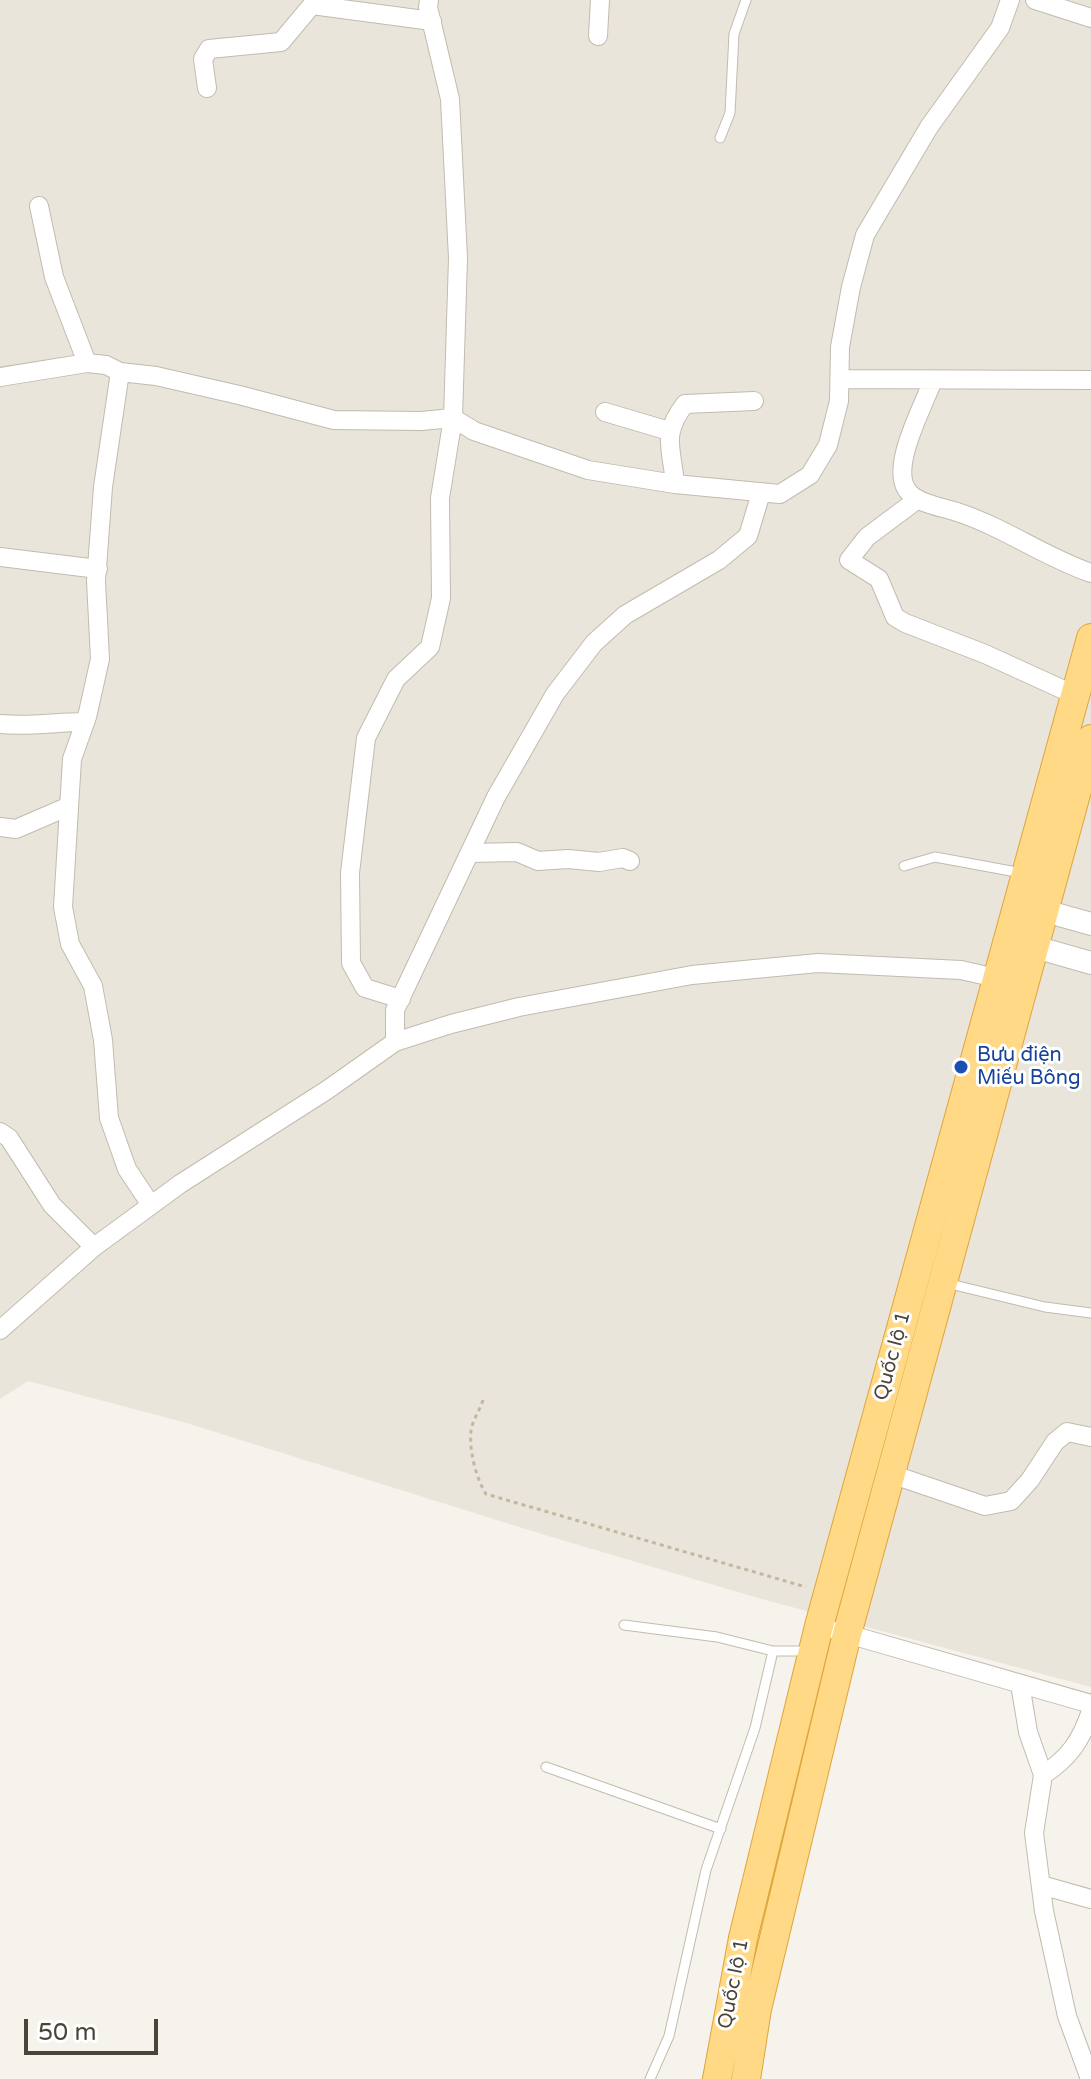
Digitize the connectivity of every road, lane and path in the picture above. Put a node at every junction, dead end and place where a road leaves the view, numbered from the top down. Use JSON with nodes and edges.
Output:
{"nodes":[{"id":1,"x":429,"y":0,"type":"edge"},
{"id":2,"x":600,"y":0,"type":"edge"},
{"id":3,"x":746,"y":0,"type":"edge"},
{"id":4,"x":1010,"y":0,"type":"edge"},
{"id":5,"x":1035,"y":0,"type":"edge"},
{"id":6,"x":1091,"y":18,"type":"edge"},
{"id":7,"x":432,"y":21,"type":"junction"},
{"id":8,"x":598,"y":36,"type":"dead end"},
{"id":9,"x":207,"y":88,"type":"dead end"},
{"id":10,"x":720,"y":138,"type":"dead end"},
{"id":11,"x":39,"y":206,"type":"dead end"},
{"id":12,"x":87,"y":363,"type":"junction"},
{"id":13,"x":120,"y":372,"type":"junction"},
{"id":14,"x":0,"y":377,"type":"edge"},
{"id":15,"x":840,"y":379,"type":"junction"},
{"id":16,"x":933,"y":380,"type":"junction"},
{"id":17,"x":1091,"y":380,"type":"edge"},
{"id":18,"x":754,"y":401,"type":"dead end"},
{"id":19,"x":605,"y":412,"type":"dead end"},
{"id":20,"x":453,"y":418,"type":"junction"},
{"id":21,"x":669,"y":431,"type":"junction"},
{"id":22,"x":675,"y":484,"type":"junction"},
{"id":23,"x":761,"y":493,"type":"junction"},
{"id":24,"x":918,"y":499,"type":"junction"},
{"id":25,"x":0,"y":557,"type":"edge"},
{"id":26,"x":98,"y":569,"type":"junction"},
{"id":27,"x":1091,"y":573,"type":"edge"},
{"id":28,"x":1091,"y":638,"type":"edge"},
{"id":29,"x":1075,"y":695,"type":"junction"},
{"id":30,"x":85,"y":722,"type":"junction"},
{"id":31,"x":0,"y":724,"type":"edge"},
{"id":32,"x":1083,"y":733,"type":"edge"},
{"id":33,"x":67,"y":807,"type":"junction"},
{"id":34,"x":0,"y":827,"type":"edge"},
{"id":35,"x":471,"y":853,"type":"junction"},
{"id":36,"x":630,"y":861,"type":"dead end"},
{"id":37,"x":904,"y":866,"type":"dead end"},
{"id":38,"x":1026,"y":873,"type":"junction"},
{"id":39,"x":1045,"y":911,"type":"junction"},
{"id":40,"x":1091,"y":924,"type":"edge"},
{"id":41,"x":1035,"y":947,"type":"junction"},
{"id":42,"x":1091,"y":963,"type":"edge"},
{"id":43,"x":998,"y":977,"type":"junction"},
{"id":44,"x":1024,"y":988,"type":"junction"},
{"id":45,"x":401,"y":999,"type":"junction"},
{"id":46,"x":395,"y":1042,"type":"junction"},
{"id":47,"x":0,"y":1132,"type":"edge"},
{"id":48,"x":151,"y":1205,"type":"junction"},
{"id":49,"x":94,"y":1247,"type":"junction"},
{"id":50,"x":943,"y":1283,"type":"junction"},
{"id":51,"x":1091,"y":1313,"type":"edge"},
{"id":52,"x":0,"y":1330,"type":"edge"},
{"id":53,"x":483,"y":1400,"type":"dead end"},
{"id":54,"x":1091,"y":1437,"type":"edge"},
{"id":55,"x":891,"y":1474,"type":"junction"},
{"id":56,"x":828,"y":1592,"type":"junction"},
{"id":57,"x":624,"y":1625,"type":"dead end"},
{"id":58,"x":847,"y":1634,"type":"junction"},
{"id":59,"x":816,"y":1638,"type":"junction"},
{"id":60,"x":773,"y":1651,"type":"junction"},
{"id":61,"x":1020,"y":1684,"type":"junction"},
{"id":62,"x":1091,"y":1704,"type":"edge"},
{"id":63,"x":1091,"y":1711,"type":"edge"},
{"id":64,"x":546,"y":1767,"type":"dead end"},
{"id":65,"x":1043,"y":1775,"type":"junction"},
{"id":66,"x":721,"y":1829,"type":"junction"},
{"id":67,"x":1041,"y":1885,"type":"junction"},
{"id":68,"x":1091,"y":1899,"type":"edge"},
{"id":69,"x":650,"y":2079,"type":"edge"},
{"id":70,"x":717,"y":2079,"type":"edge"},
{"id":71,"x":746,"y":2079,"type":"edge"},
{"id":72,"x":1090,"y":2079,"type":"edge"}],
"edges":[{"from":1,"to":7,"type":"street"},
{"from":2,"to":8,"type":"street"},
{"from":3,"to":10,"type":"lane"},
{"from":4,"to":15,"type":"street"},
{"from":5,"to":6,"type":"street"},
{"from":7,"to":9,"type":"street"},
{"from":7,"to":20,"type":"street"},
{"from":11,"to":12,"type":"street"},
{"from":12,"to":13,"type":"street"},
{"from":12,"to":14,"type":"street"},
{"from":13,"to":20,"type":"street"},
{"from":13,"to":26,"type":"street"},
{"from":15,"to":16,"type":"street"},
{"from":15,"to":23,"type":"street"},
{"from":16,"to":17,"type":"street"},
{"from":16,"to":24,"type":"street"},
{"from":18,"to":21,"type":"street"},
{"from":19,"to":21,"type":"street"},
{"from":20,"to":22,"type":"street"},
{"from":20,"to":45,"type":"street"},
{"from":21,"to":22,"type":"street"},
{"from":22,"to":23,"type":"street"},
{"from":23,"to":35,"type":"street"},
{"from":24,"to":27,"type":"street"},
{"from":24,"to":29,"type":"street"},
{"from":25,"to":26,"type":"street"},
{"from":26,"to":30,"type":"street"},
{"from":28,"to":29,"type":"highway","name":"Quốc lộ 1"},
{"from":29,"to":32,"type":"highway","name":"Quốc lộ 1"},
{"from":30,"to":31,"type":"street"},
{"from":30,"to":33,"type":"street"},
{"from":32,"to":38,"type":"highway","name":"Quốc lộ 1"},
{"from":32,"to":39,"type":"highway","name":"Quốc lộ 1"},
{"from":33,"to":34,"type":"street"},
{"from":33,"to":48,"type":"street"},
{"from":35,"to":36,"type":"street"},
{"from":35,"to":45,"type":"street"},
{"from":37,"to":38,"type":"lane"},
{"from":38,"to":43,"type":"highway","name":"Quốc lộ 1"},
{"from":39,"to":40,"type":"street"},
{"from":39,"to":41,"type":"highway","name":"Quốc lộ 1"},
{"from":41,"to":42,"type":"street"},
{"from":41,"to":44,"type":"highway","name":"Quốc lộ 1"},
{"from":43,"to":44,"type":"street"},
{"from":43,"to":46,"type":"street"},
{"from":43,"to":56,"type":"highway","name":"Quốc lộ 1"},
{"from":44,"to":50,"type":"highway","name":"Quốc lộ 1"},
{"from":45,"to":46,"type":"street"},
{"from":46,"to":48,"type":"street"},
{"from":47,"to":49,"type":"street"},
{"from":48,"to":49,"type":"street"},
{"from":49,"to":52,"type":"street"},
{"from":50,"to":51,"type":"lane"},
{"from":50,"to":55,"type":"highway","name":"Quốc lộ 1"},
{"from":53,"to":56,"type":"path"},
{"from":54,"to":55,"type":"street"},
{"from":55,"to":58,"type":"highway","name":"Quốc lộ 1"},
{"from":56,"to":59,"type":"highway","name":"Quốc lộ 1"},
{"from":57,"to":60,"type":"lane"},
{"from":58,"to":59,"type":"street"},
{"from":58,"to":61,"type":"street"},
{"from":58,"to":71,"type":"highway","name":"Quốc lộ 1"},
{"from":59,"to":60,"type":"lane"},
{"from":59,"to":70,"type":"highway","name":"Quốc lộ 1"},
{"from":60,"to":66,"type":"lane"},
{"from":61,"to":62,"type":"street"},
{"from":61,"to":65,"type":"street"},
{"from":63,"to":65,"type":"street"},
{"from":64,"to":66,"type":"lane"},
{"from":65,"to":67,"type":"street"},
{"from":66,"to":69,"type":"lane"},
{"from":67,"to":68,"type":"street"},
{"from":67,"to":72,"type":"street"}]}
